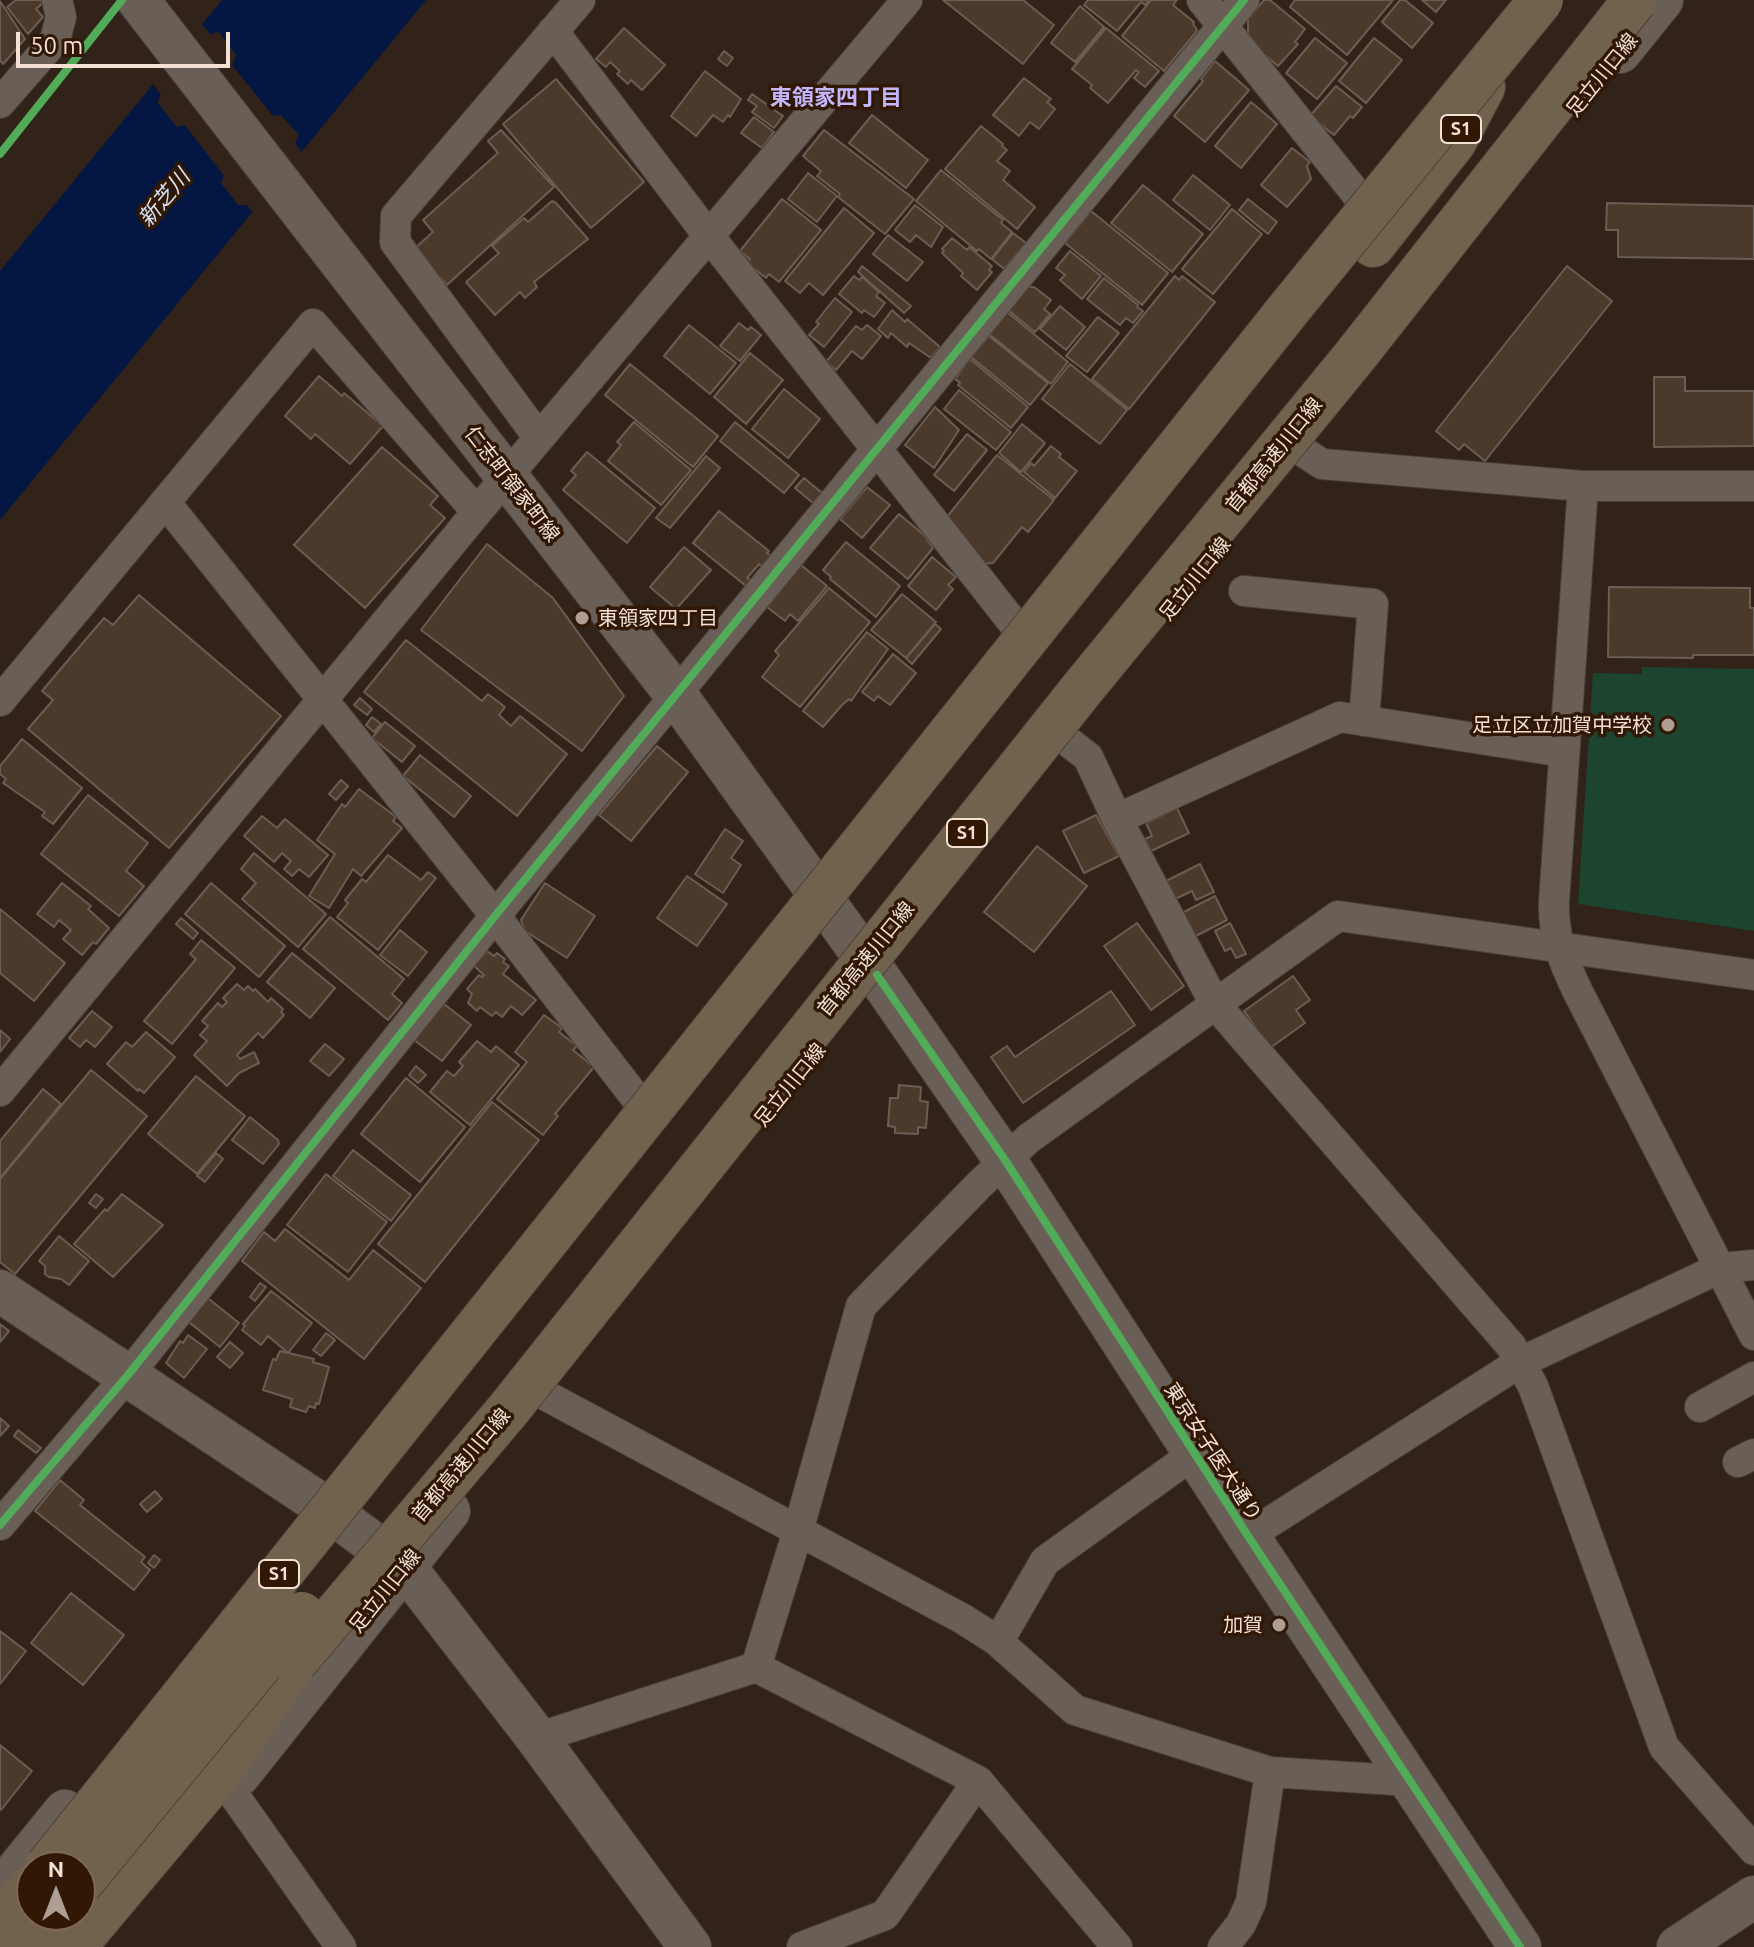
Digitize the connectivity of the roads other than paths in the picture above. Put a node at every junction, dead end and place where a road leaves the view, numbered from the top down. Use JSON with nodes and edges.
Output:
{"nodes":[{"id":1,"x":57,"y":0,"type":"edge"},
{"id":2,"x":580,"y":0,"type":"edge"},
{"id":3,"x":907,"y":0,"type":"edge"},
{"id":4,"x":1202,"y":0,"type":"edge"},
{"id":5,"x":1244,"y":0,"type":"edge"},
{"id":6,"x":1513,"y":0,"type":"edge"},
{"id":7,"x":1527,"y":0,"type":"edge"},
{"id":8,"x":1541,"y":0,"type":"edge"},
{"id":9,"x":139,"y":1,"type":"edge"},
{"id":10,"x":1648,"y":6,"type":"edge"},
{"id":11,"x":1222,"y":26,"type":"junction"},
{"id":12,"x":553,"y":31,"type":"junction"},
{"id":13,"x":0,"y":103,"type":"edge"},
{"id":14,"x":1358,"y":196,"type":"junction"},
{"id":15,"x":709,"y":236,"type":"junction"},
{"id":16,"x":1386,"y":256,"type":"junction"},
{"id":17,"x":539,"y":438,"type":"junction"},
{"id":18,"x":876,"y":449,"type":"junction"},
{"id":19,"x":1299,"y":449,"type":"junction"},
{"id":20,"x":507,"y":477,"type":"junction"},
{"id":21,"x":1583,"y":486,"type":"junction"},
{"id":22,"x":1754,"y":486,"type":"edge"},
{"id":23,"x":165,"y":502,"type":"junction"},
{"id":24,"x":477,"y":512,"type":"junction"},
{"id":25,"x":1244,"y":591,"type":"dead end"},
{"id":26,"x":1014,"y":624,"type":"junction"},
{"id":27,"x":676,"y":695,"type":"junction"},
{"id":28,"x":322,"y":700,"type":"junction"},
{"id":29,"x":0,"y":701,"type":"edge"},
{"id":30,"x":1364,"y":721,"type":"junction"},
{"id":31,"x":1066,"y":740,"type":"junction"},
{"id":32,"x":1564,"y":752,"type":"junction"},
{"id":33,"x":1117,"y":819,"type":"junction"},
{"id":34,"x":809,"y":880,"type":"junction"},
{"id":35,"x":495,"y":916,"type":"junction"},
{"id":36,"x":1557,"y":946,"type":"junction"},
{"id":37,"x":877,"y":975,"type":"junction"},
{"id":38,"x":1754,"y":975,"type":"edge"},
{"id":39,"x":1215,"y":1004,"type":"junction"},
{"id":40,"x":0,"y":1091,"type":"edge"},
{"id":41,"x":636,"y":1098,"type":"junction"},
{"id":42,"x":1005,"y":1160,"type":"junction"},
{"id":43,"x":1754,"y":1265,"type":"edge"},
{"id":44,"x":1720,"y":1268,"type":"junction"},
{"id":45,"x":511,"y":1282,"type":"junction"},
{"id":46,"x":0,"y":1291,"type":"edge"},
{"id":47,"x":1754,"y":1335,"type":"edge"},
{"id":48,"x":1519,"y":1363,"type":"junction"},
{"id":49,"x":128,"y":1375,"type":"junction"},
{"id":50,"x":1754,"y":1377,"type":"edge"},
{"id":51,"x":543,"y":1394,"type":"junction"},
{"id":52,"x":1700,"y":1407,"type":"dead end"},
{"id":53,"x":1195,"y":1453,"type":"junction"},
{"id":54,"x":316,"y":1501,"type":"junction"},
{"id":55,"x":0,"y":1525,"type":"edge"},
{"id":56,"x":798,"y":1531,"type":"junction"},
{"id":57,"x":1248,"y":1536,"type":"junction"},
{"id":58,"x":405,"y":1567,"type":"junction"},
{"id":59,"x":998,"y":1642,"type":"junction"},
{"id":60,"x":295,"y":1662,"type":"junction"},
{"id":61,"x":756,"y":1667,"type":"junction"},
{"id":62,"x":537,"y":1738,"type":"junction"},
{"id":63,"x":1270,"y":1772,"type":"junction"},
{"id":64,"x":978,"y":1781,"type":"junction"},
{"id":65,"x":1411,"y":1781,"type":"junction"},
{"id":66,"x":229,"y":1788,"type":"junction"},
{"id":67,"x":1754,"y":1850,"type":"edge"},
{"id":68,"x":60,"y":1851,"type":"edge"},
{"id":69,"x":96,"y":1865,"type":"edge"},
{"id":70,"x":96,"y":1886,"type":"edge"},
{"id":71,"x":0,"y":1891,"type":"edge"},
{"id":72,"x":1754,"y":1897,"type":"edge"},
{"id":73,"x":16,"y":1906,"type":"edge"},
{"id":74,"x":0,"y":1927,"type":"edge"},
{"id":75,"x":56,"y":1931,"type":"edge"},
{"id":76,"x":41,"y":1947,"type":"edge"},
{"id":77,"x":74,"y":1947,"type":"edge"},
{"id":78,"x":100,"y":1947,"type":"edge"},
{"id":79,"x":341,"y":1947,"type":"edge"},
{"id":80,"x":690,"y":1947,"type":"edge"},
{"id":81,"x":802,"y":1947,"type":"edge"},
{"id":82,"x":1117,"y":1947,"type":"edge"},
{"id":83,"x":1223,"y":1947,"type":"edge"},
{"id":84,"x":1520,"y":1947,"type":"edge"},
{"id":85,"x":1678,"y":1947,"type":"edge"}],
"edges":[{"from":1,"to":13,"type":"street"},
{"from":2,"to":12,"type":"street"},
{"from":3,"to":15,"type":"street"},
{"from":4,"to":11,"type":"street"},
{"from":5,"to":11,"type":"street"},
{"from":6,"to":14,"type":"main road"},
{"from":7,"to":16,"type":"highway","number":"S1"},
{"from":8,"to":45,"type":"highway","number":"S1","bridge":true},
{"from":9,"to":20,"type":"main road","name":"仁志町領家町線"},
{"from":10,"to":16,"type":"highway"},
{"from":10,"to":19,"type":"main road","name":"足立川口線"},
{"from":10,"to":60,"type":"highway","name":"首都高速川口線","number":"S1","bridge":true},
{"from":11,"to":14,"type":"street"},
{"from":11,"to":18,"type":"street"},
{"from":12,"to":15,"type":"street"},
{"from":12,"to":17,"type":"street"},
{"from":14,"to":26,"type":"main road"},
{"from":15,"to":17,"type":"street"},
{"from":15,"to":18,"type":"street"},
{"from":16,"to":45,"type":"highway","number":"S1","bridge":true},
{"from":16,"to":69,"type":"highway","bridge":true},
{"from":17,"to":20,"type":"street"},
{"from":18,"to":26,"type":"street"},
{"from":18,"to":27,"type":"street"},
{"from":19,"to":21,"type":"street"},
{"from":19,"to":31,"type":"main road","name":"足立川口線"},
{"from":20,"to":24,"type":"street"},
{"from":20,"to":27,"type":"main road","name":"仁志町領家町線"},
{"from":21,"to":22,"type":"street"},
{"from":21,"to":32,"type":"street"},
{"from":23,"to":24,"type":"street"},
{"from":23,"to":28,"type":"street"},
{"from":23,"to":29,"type":"street"},
{"from":24,"to":28,"type":"street"},
{"from":25,"to":30,"type":"street"},
{"from":26,"to":34,"type":"main road"},
{"from":27,"to":34,"type":"main road","name":"仁志町領家町線"},
{"from":27,"to":35,"type":"street"},
{"from":28,"to":35,"type":"street"},
{"from":28,"to":40,"type":"street"},
{"from":30,"to":32,"type":"street"},
{"from":30,"to":33,"type":"street"},
{"from":31,"to":33,"type":"street"},
{"from":31,"to":37,"type":"main road","name":"足立川口線"},
{"from":32,"to":36,"type":"street"},
{"from":33,"to":39,"type":"street"},
{"from":34,"to":37,"type":"main road","name":"仁志町領家町線"},
{"from":34,"to":41,"type":"main road"},
{"from":35,"to":41,"type":"street"},
{"from":35,"to":49,"type":"street"},
{"from":36,"to":38,"type":"street"},
{"from":36,"to":39,"type":"street"},
{"from":36,"to":44,"type":"street"},
{"from":37,"to":42,"type":"main road","name":"東京女子医大通り"},
{"from":37,"to":51,"type":"main road","name":"足立川口線"},
{"from":39,"to":42,"type":"street"},
{"from":39,"to":48,"type":"street"},
{"from":41,"to":54,"type":"main road"},
{"from":42,"to":53,"type":"main road","name":"東京女子医大通り"},
{"from":42,"to":56,"type":"street"},
{"from":43,"to":44,"type":"street"},
{"from":44,"to":47,"type":"street"},
{"from":44,"to":48,"type":"street"},
{"from":45,"to":68,"type":"highway","number":"S1","bridge":true},
{"from":46,"to":49,"type":"main road"},
{"from":48,"to":57,"type":"street"},
{"from":48,"to":67,"type":"street"},
{"from":49,"to":54,"type":"main road"},
{"from":49,"to":55,"type":"street"},
{"from":50,"to":52,"type":"street"},
{"from":51,"to":56,"type":"street"},
{"from":51,"to":58,"type":"main road","name":"足立川口線"},
{"from":53,"to":57,"type":"main road","name":"東京女子医大通り"},
{"from":53,"to":59,"type":"street"},
{"from":54,"to":58,"type":"main road"},
{"from":54,"to":71,"type":"main road"},
{"from":56,"to":59,"type":"street"},
{"from":56,"to":61,"type":"street"},
{"from":57,"to":65,"type":"main road","name":"東京女子医大通り"},
{"from":58,"to":62,"type":"main road"},
{"from":58,"to":66,"type":"main road","name":"足立川口線"},
{"from":59,"to":63,"type":"street"},
{"from":60,"to":70,"type":"highway","name":"首都高速川口線","number":"S1"},
{"from":60,"to":77,"type":"highway","number":"S1"},
{"from":61,"to":62,"type":"street"},
{"from":61,"to":64,"type":"street"},
{"from":62,"to":80,"type":"main road"},
{"from":63,"to":65,"type":"street"},
{"from":63,"to":83,"type":"street"},
{"from":64,"to":81,"type":"street"},
{"from":64,"to":82,"type":"street"},
{"from":65,"to":84,"type":"main road","name":"東京女子医大通り"},
{"from":66,"to":78,"type":"main road","name":"足立川口線"},
{"from":66,"to":79,"type":"street"},
{"from":72,"to":85,"type":"main road"},
{"from":73,"to":74,"type":"highway"},
{"from":75,"to":76,"type":"highway"}]}
